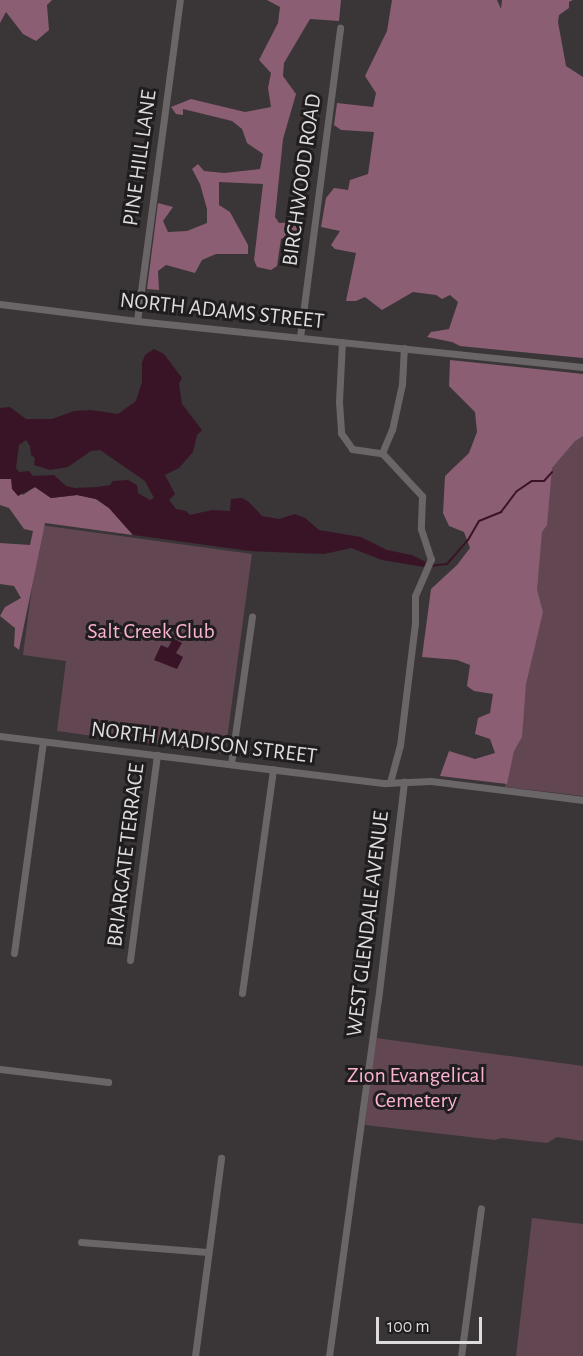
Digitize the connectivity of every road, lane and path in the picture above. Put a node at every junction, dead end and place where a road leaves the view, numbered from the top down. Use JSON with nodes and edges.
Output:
{"nodes":[{"id":1,"x":180,"y":0,"type":"edge"},
{"id":2,"x":340,"y":28,"type":"dead end"},
{"id":3,"x":0,"y":304,"type":"edge"},
{"id":4,"x":137,"y":321,"type":"junction"},
{"id":5,"x":300,"y":337,"type":"junction"},
{"id":6,"x":342,"y":342,"type":"junction"},
{"id":7,"x":404,"y":348,"type":"junction"},
{"id":8,"x":583,"y":367,"type":"edge"},
{"id":9,"x":382,"y":453,"type":"junction"},
{"id":10,"x":252,"y":616,"type":"dead end"},
{"id":11,"x":0,"y":736,"type":"edge"},
{"id":12,"x":43,"y":742,"type":"junction"},
{"id":13,"x":157,"y":755,"type":"junction"},
{"id":14,"x":231,"y":764,"type":"junction"},
{"id":15,"x":273,"y":769,"type":"junction"},
{"id":16,"x":404,"y":782,"type":"junction"},
{"id":17,"x":390,"y":783,"type":"junction"},
{"id":18,"x":583,"y":800,"type":"edge"},
{"id":19,"x":14,"y":953,"type":"dead end"},
{"id":20,"x":130,"y":960,"type":"dead end"},
{"id":21,"x":242,"y":993,"type":"dead end"},
{"id":22,"x":0,"y":1070,"type":"edge"},
{"id":23,"x":108,"y":1082,"type":"dead end"},
{"id":24,"x":221,"y":1158,"type":"dead end"},
{"id":25,"x":481,"y":1208,"type":"dead end"},
{"id":26,"x":81,"y":1242,"type":"dead end"},
{"id":27,"x":208,"y":1252,"type":"junction"},
{"id":28,"x":195,"y":1356,"type":"edge"},
{"id":29,"x":329,"y":1356,"type":"edge"},
{"id":30,"x":461,"y":1356,"type":"edge"}],
"edges":[{"from":1,"to":4,"type":"street","name":"PINE HILL LANE"},
{"from":2,"to":5,"type":"street","name":"BIRCHWOOD ROAD"},
{"from":3,"to":4,"type":"street","name":"NORTH ADAMS STREET"},
{"from":4,"to":5,"type":"street","name":"NORTH ADAMS STREET"},
{"from":5,"to":6,"type":"street","name":"NORTH ADAMS STREET"},
{"from":6,"to":7,"type":"street","name":"NORTH ADAMS STREET"},
{"from":6,"to":9,"type":"street"},
{"from":7,"to":8,"type":"street","name":"NORTH ADAMS STREET"},
{"from":7,"to":9,"type":"street"},
{"from":9,"to":17,"type":"street"},
{"from":10,"to":14,"type":"street"},
{"from":11,"to":12,"type":"street","name":"NORTH MADISON STREET"},
{"from":12,"to":13,"type":"street","name":"NORTH MADISON STREET"},
{"from":12,"to":19,"type":"street"},
{"from":13,"to":14,"type":"street","name":"NORTH MADISON STREET"},
{"from":13,"to":20,"type":"street","name":"BRIARGATE TERRACE"},
{"from":14,"to":15,"type":"street","name":"NORTH MADISON STREET"},
{"from":15,"to":17,"type":"street","name":"NORTH MADISON STREET"},
{"from":15,"to":21,"type":"street"},
{"from":16,"to":17,"type":"street","name":"NORTH MADISON STREET"},
{"from":16,"to":18,"type":"street","name":"NORTH MADISON STREET"},
{"from":16,"to":29,"type":"street","name":"WEST GLENDALE AVENUE"},
{"from":22,"to":23,"type":"street"},
{"from":24,"to":27,"type":"street"},
{"from":25,"to":30,"type":"street"},
{"from":26,"to":27,"type":"street"},
{"from":27,"to":28,"type":"street"}]}
